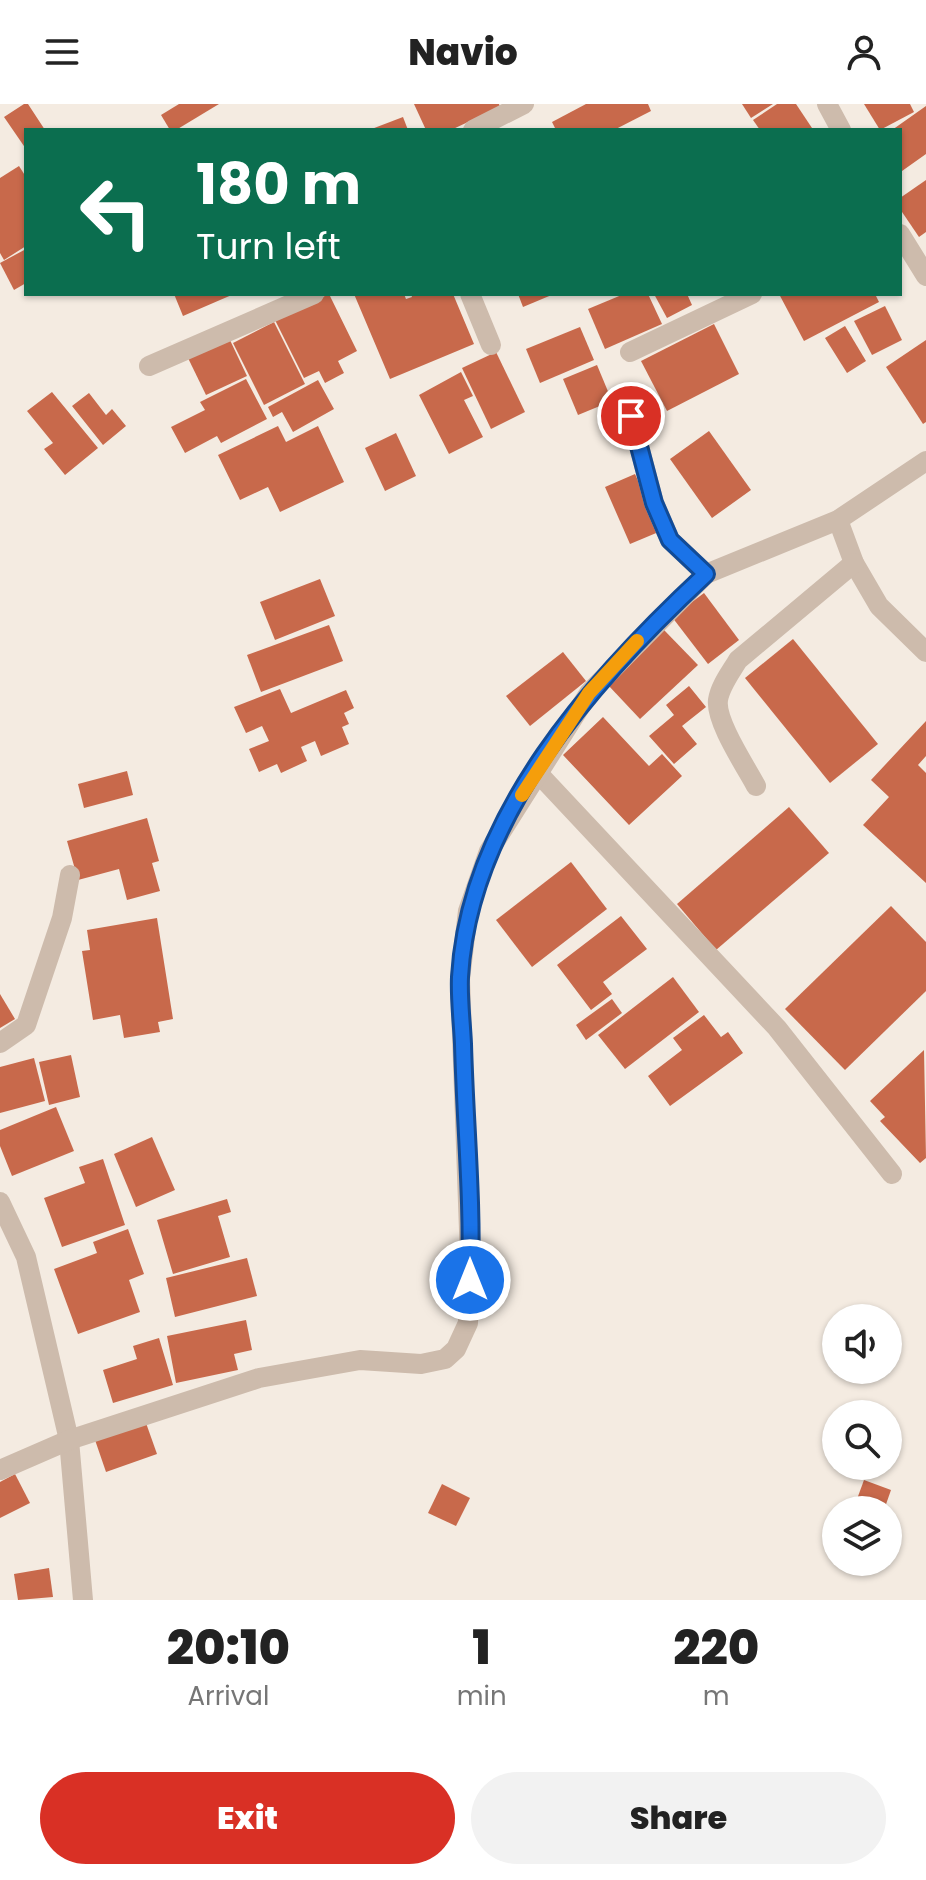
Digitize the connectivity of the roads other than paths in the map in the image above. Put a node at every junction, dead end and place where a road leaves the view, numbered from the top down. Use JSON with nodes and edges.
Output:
{"nodes":[{"id":1,"x":524,"y":104,"type":"edge"},
{"id":2,"x":827,"y":104,"type":"edge"},
{"id":3,"x":477,"y":128,"type":"edge"},
{"id":4,"x":840,"y":128,"type":"edge"},
{"id":5,"x":902,"y":237,"type":"edge"},
{"id":6,"x":926,"y":276,"type":"edge"},
{"id":7,"x":309,"y":296,"type":"edge"},
{"id":8,"x":471,"y":296,"type":"edge"},
{"id":9,"x":748,"y":296,"type":"edge"},
{"id":10,"x":491,"y":345,"type":"dead end"},
{"id":11,"x":630,"y":352,"type":"dead end"},
{"id":12,"x":149,"y":366,"type":"dead end"},
{"id":13,"x":631,"y":416,"type":"dead end"},
{"id":14,"x":926,"y":461,"type":"edge"},
{"id":15,"x":838,"y":520,"type":"junction"},
{"id":16,"x":854,"y":563,"type":"junction"},
{"id":17,"x":706,"y":574,"type":"junction"},
{"id":18,"x":926,"y":652,"type":"edge"},
{"id":19,"x":536,"y":771,"type":"junction"},
{"id":20,"x":756,"y":786,"type":"dead end"},
{"id":21,"x":70,"y":875,"type":"dead end"},
{"id":22,"x":0,"y":1043,"type":"edge"},
{"id":23,"x":892,"y":1174,"type":"dead end"},
{"id":24,"x":0,"y":1202,"type":"edge"},
{"id":25,"x":69,"y":1440,"type":"junction"},
{"id":26,"x":0,"y":1470,"type":"edge"},
{"id":27,"x":83,"y":1600,"type":"edge"}],
"edges":[{"from":1,"to":3,"type":"street"},
{"from":2,"to":4,"type":"street"},
{"from":5,"to":6,"type":"street"},
{"from":7,"to":12,"type":"street"},
{"from":8,"to":10,"type":"street"},
{"from":9,"to":11,"type":"street"},
{"from":13,"to":17,"type":"street"},
{"from":14,"to":15,"type":"street"},
{"from":15,"to":16,"type":"street"},
{"from":15,"to":17,"type":"street"},
{"from":16,"to":18,"type":"street"},
{"from":16,"to":20,"type":"street"},
{"from":17,"to":19,"type":"street"},
{"from":19,"to":23,"type":"street"},
{"from":19,"to":25,"type":"street"},
{"from":21,"to":22,"type":"street"},
{"from":24,"to":25,"type":"street"},
{"from":25,"to":26,"type":"street"},
{"from":25,"to":27,"type":"street"}]}
